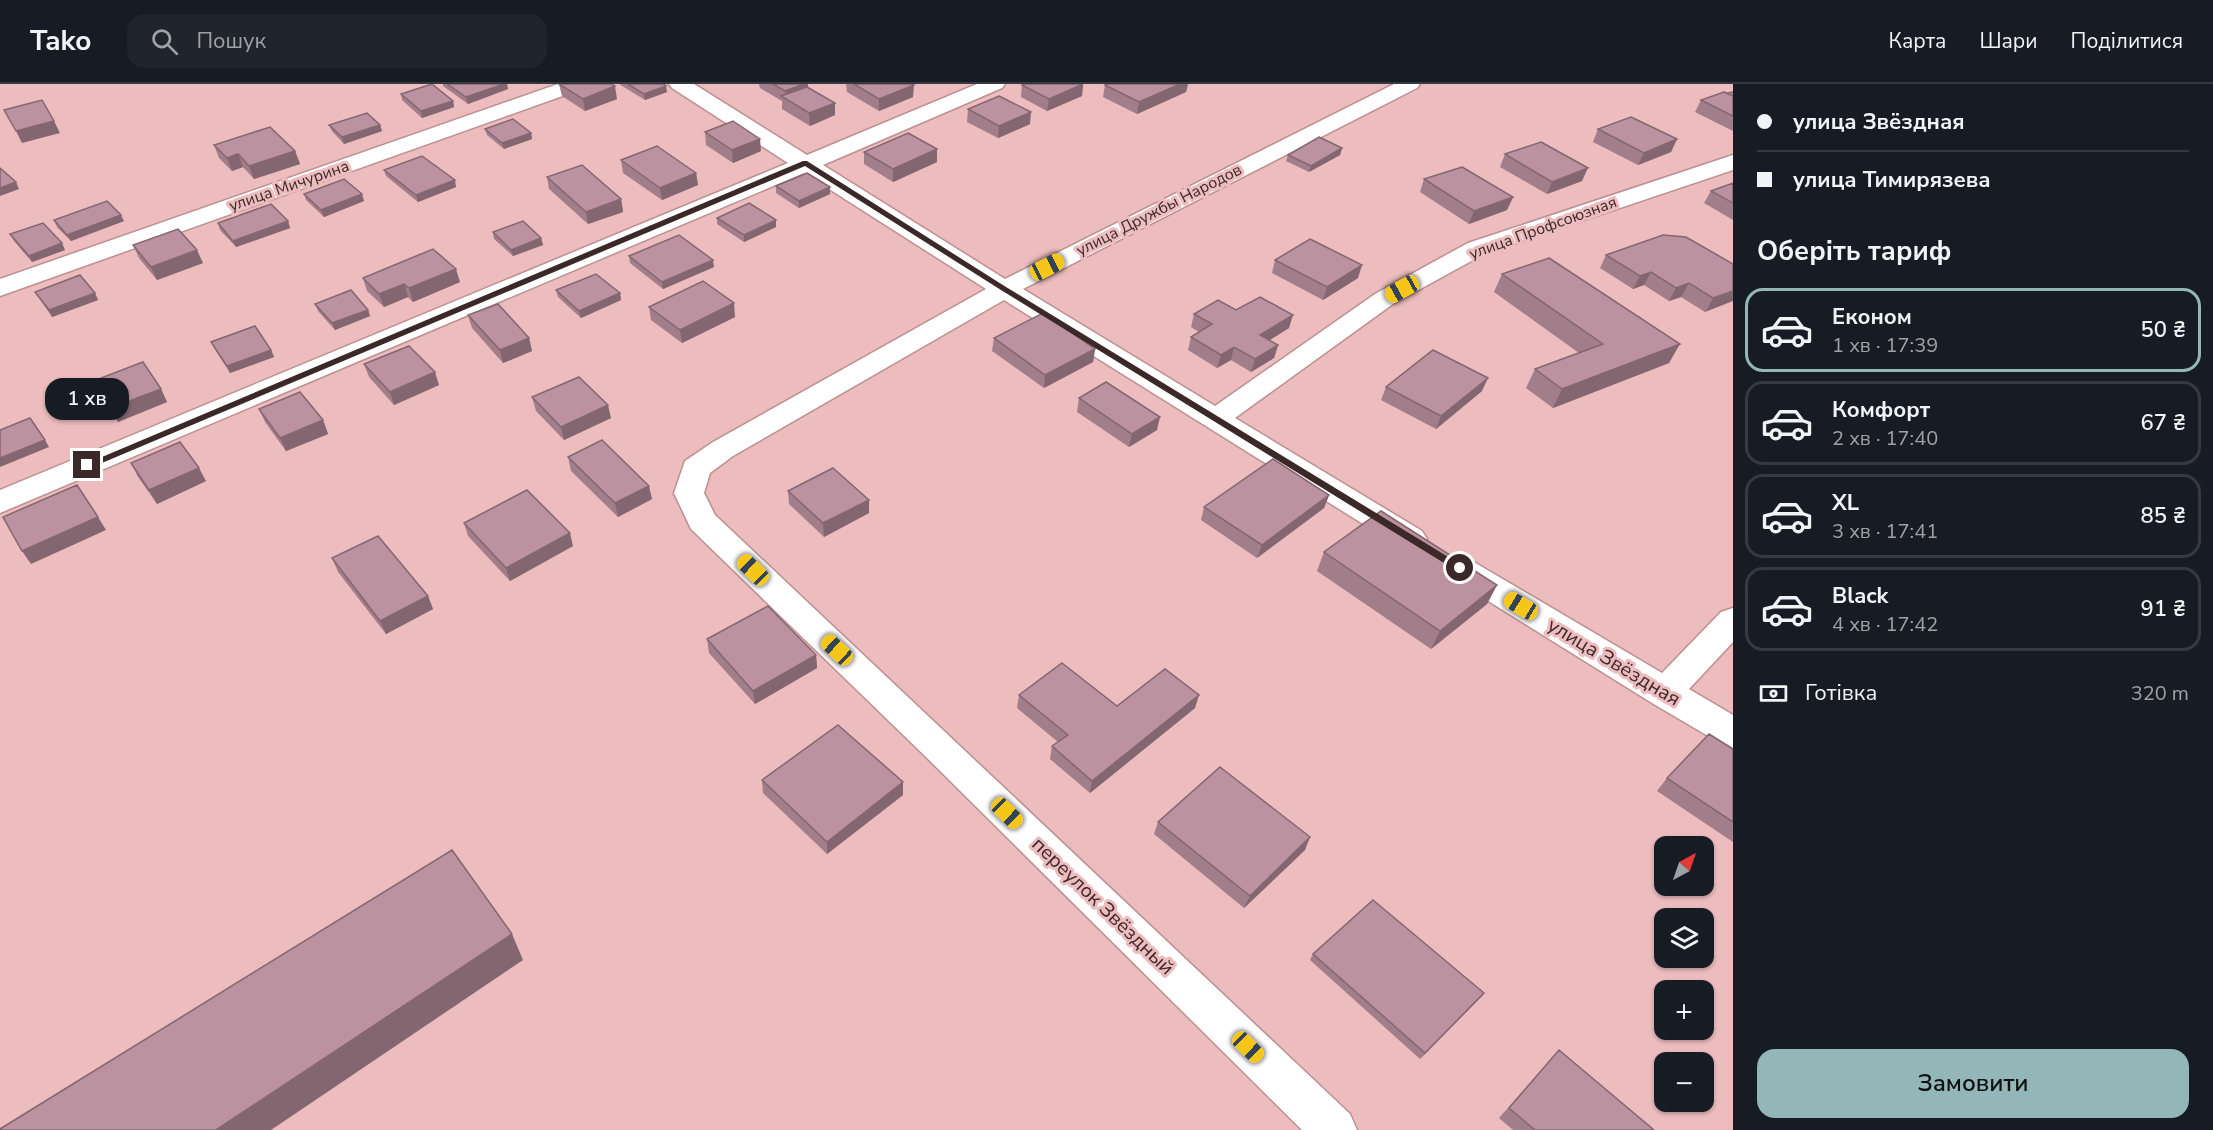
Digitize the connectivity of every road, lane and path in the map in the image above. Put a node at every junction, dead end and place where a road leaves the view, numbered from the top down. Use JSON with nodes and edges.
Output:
{"nodes":[{"id":1,"x":578,"y":84,"type":"edge"},
{"id":2,"x":679,"y":84,"type":"edge"},
{"id":3,"x":995,"y":84,"type":"edge"},
{"id":4,"x":1410,"y":84,"type":"edge"},
{"id":5,"x":1733,"y":162,"type":"edge"},
{"id":6,"x":805,"y":163,"type":"junction"},
{"id":7,"x":0,"y":288,"type":"edge"},
{"id":8,"x":1004,"y":289,"type":"junction"},
{"id":9,"x":1215,"y":419,"type":"junction"},
{"id":10,"x":723,"y":449,"type":"joint"},
{"id":11,"x":0,"y":502,"type":"edge"},
{"id":12,"x":1733,"y":621,"type":"edge"},
{"id":13,"x":1664,"y":693,"type":"junction"},
{"id":14,"x":1733,"y":733,"type":"edge"},
{"id":15,"x":1334,"y":1130,"type":"edge"}],
"edges":[{"from":1,"to":7,"type":"street","name":"улица Мичурина"},
{"from":2,"to":6,"type":"street","name":"улица Звёздная"},
{"from":3,"to":6,"type":"street"},
{"from":4,"to":8,"type":"street","name":"улица Дружбы Народов"},
{"from":5,"to":9,"type":"street","name":"улица Профсоюзная"},
{"from":6,"to":8,"type":"street","name":"улица Звёздная"},
{"from":6,"to":11,"type":"street"},
{"from":8,"to":9,"type":"street","name":"улица Звёздная"},
{"from":8,"to":10,"type":"street","name":"улица Дружбы Народов"},
{"from":9,"to":13,"type":"street","name":"улица Звёздная"},
{"from":10,"to":15,"type":"street","name":"переулок Звёздный"},
{"from":12,"to":13,"type":"street"},
{"from":13,"to":14,"type":"street","name":"улица Звёздная"}]}
